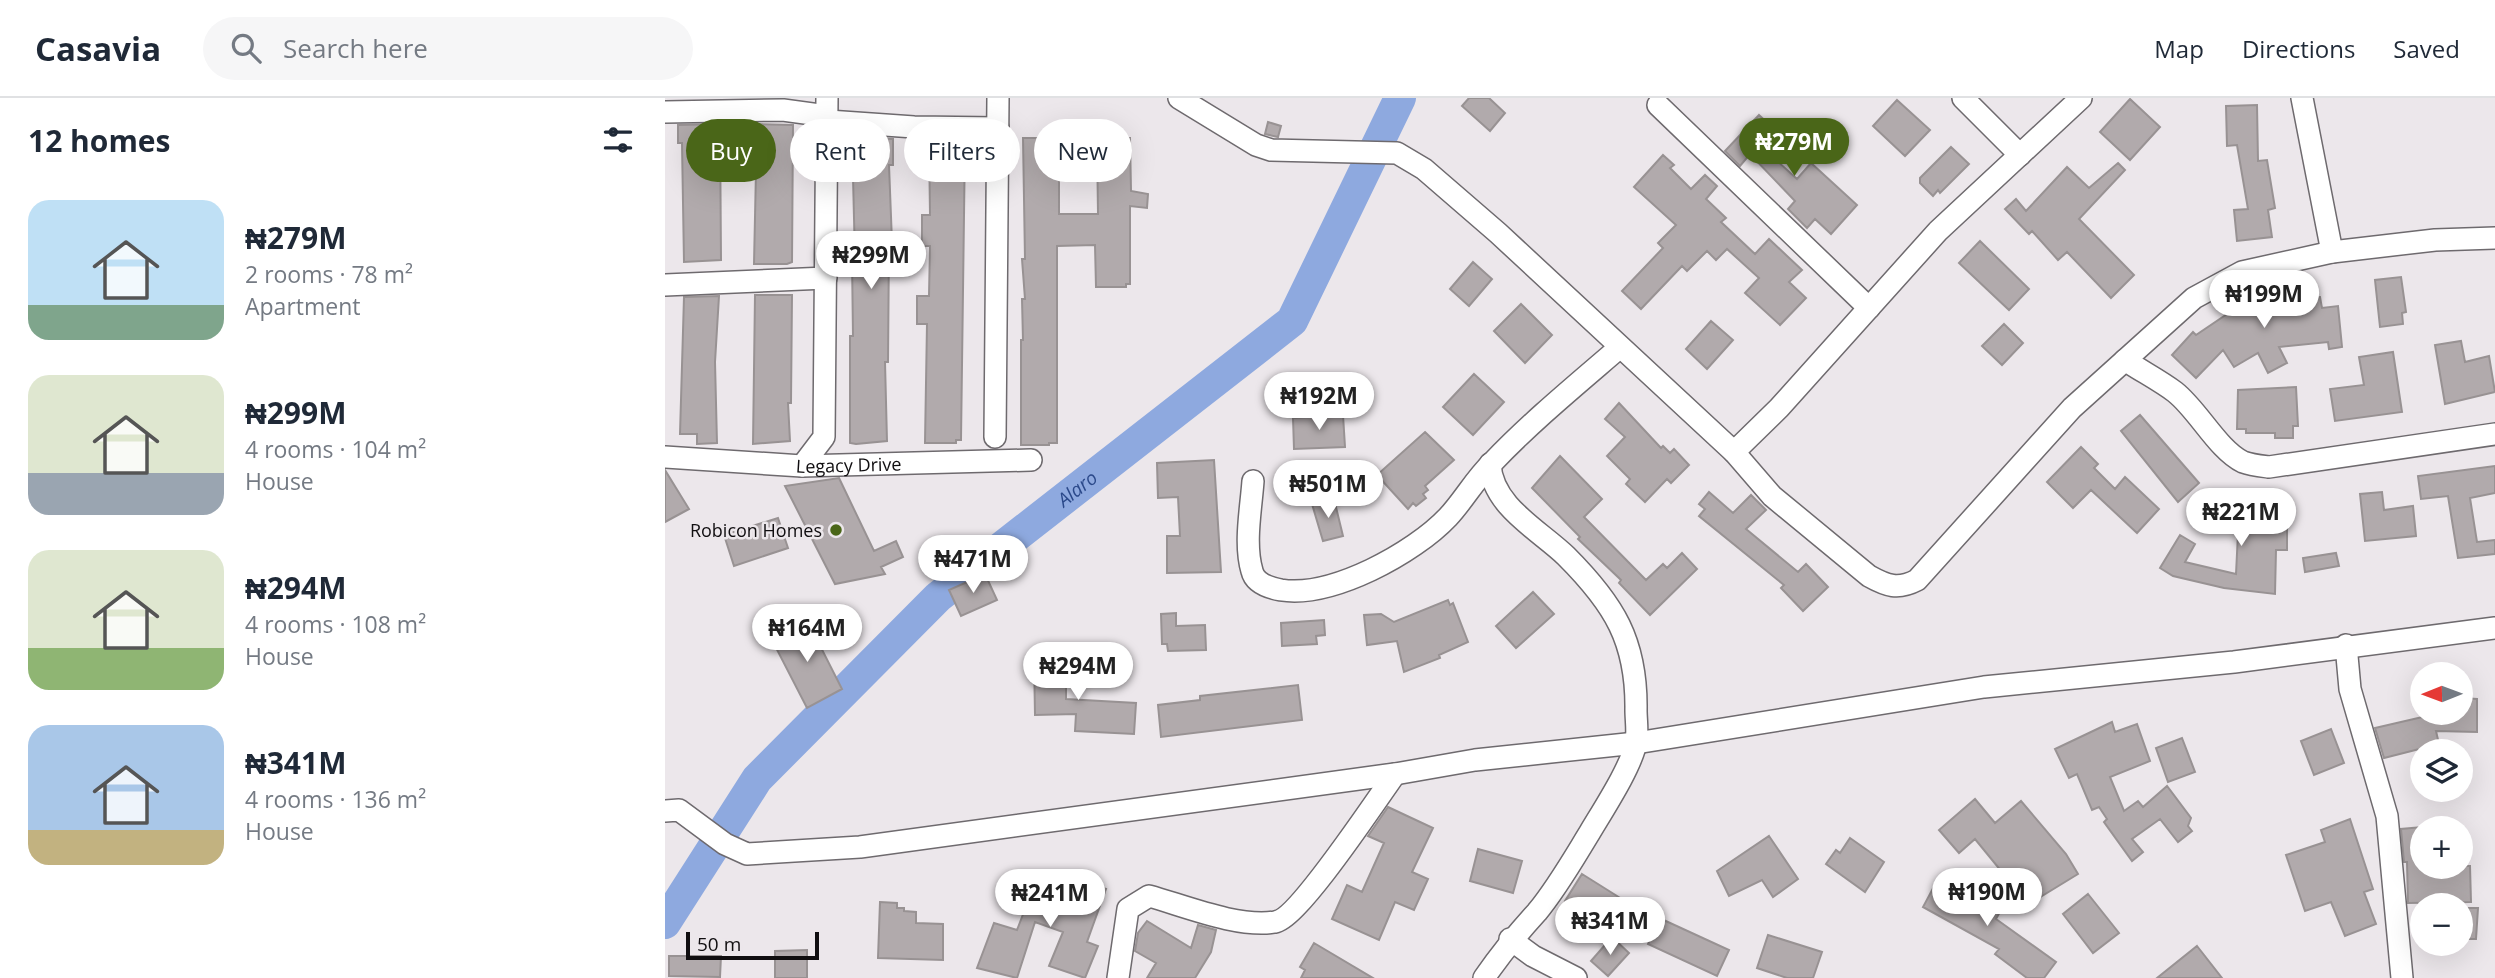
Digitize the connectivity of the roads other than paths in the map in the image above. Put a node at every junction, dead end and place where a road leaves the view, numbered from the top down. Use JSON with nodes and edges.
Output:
{"nodes":[{"id":1,"x":998,"y":98,"type":"edge"},
{"id":2,"x":1179,"y":98,"type":"edge"},
{"id":3,"x":1963,"y":98,"type":"edge"},
{"id":4,"x":2081,"y":98,"type":"edge"},
{"id":5,"x":2302,"y":98,"type":"edge"},
{"id":6,"x":1658,"y":105,"type":"dead end"},
{"id":7,"x":665,"y":112,"type":"edge"},
{"id":8,"x":827,"y":112,"type":"edge"},
{"id":9,"x":998,"y":119,"type":"edge"},
{"id":10,"x":904,"y":125,"type":"edge"},
{"id":11,"x":2020,"y":155,"type":"junction"},
{"id":12,"x":997,"y":182,"type":"edge"},
{"id":13,"x":2495,"y":238,"type":"edge"},
{"id":14,"x":2332,"y":252,"type":"junction"},
{"id":15,"x":825,"y":278,"type":"junction"},
{"id":16,"x":665,"y":285,"type":"edge"},
{"id":17,"x":1869,"y":308,"type":"junction"},
{"id":18,"x":1619,"y":348,"type":"junction"},
{"id":19,"x":2125,"y":360,"type":"junction"},
{"id":20,"x":2495,"y":434,"type":"edge"},
{"id":21,"x":995,"y":437,"type":"dead end"},
{"id":22,"x":1734,"y":452,"type":"junction"},
{"id":23,"x":665,"y":457,"type":"edge"},
{"id":24,"x":1031,"y":460,"type":"dead end"},
{"id":25,"x":1490,"y":464,"type":"junction"},
{"id":26,"x":801,"y":466,"type":"junction"},
{"id":27,"x":1253,"y":481,"type":"dead end"},
{"id":28,"x":2495,"y":628,"type":"edge"},
{"id":29,"x":2346,"y":645,"type":"junction"},
{"id":30,"x":1636,"y":743,"type":"junction"},
{"id":31,"x":1395,"y":774,"type":"junction"},
{"id":32,"x":665,"y":811,"type":"edge"},
{"id":33,"x":1510,"y":939,"type":"junction"},
{"id":34,"x":1118,"y":978,"type":"edge"},
{"id":35,"x":1484,"y":978,"type":"edge"},
{"id":36,"x":1576,"y":978,"type":"edge"},
{"id":37,"x":2402,"y":978,"type":"edge"}],
"edges":[{"from":1,"to":9,"type":"street"},
{"from":2,"to":18,"type":"street"},
{"from":3,"to":11,"type":"street"},
{"from":4,"to":11,"type":"street"},
{"from":5,"to":14,"type":"street"},
{"from":6,"to":17,"type":"street"},
{"from":7,"to":8,"type":"street"},
{"from":8,"to":10,"type":"street"},
{"from":8,"to":15,"type":"street"},
{"from":11,"to":17,"type":"street"},
{"from":12,"to":21,"type":"street"},
{"from":13,"to":14,"type":"street"},
{"from":14,"to":19,"type":"street"},
{"from":15,"to":16,"type":"street"},
{"from":15,"to":26,"type":"street"},
{"from":17,"to":22,"type":"street"},
{"from":18,"to":22,"type":"street"},
{"from":18,"to":25,"type":"street"},
{"from":19,"to":20,"type":"street"},
{"from":19,"to":22,"type":"street"},
{"from":23,"to":26,"type":"street","name":"Legacy Drive"},
{"from":24,"to":26,"type":"street","name":"Legacy Drive"},
{"from":25,"to":27,"type":"street"},
{"from":25,"to":30,"type":"street"},
{"from":28,"to":29,"type":"street"},
{"from":29,"to":30,"type":"street"},
{"from":29,"to":37,"type":"street"},
{"from":30,"to":31,"type":"street"},
{"from":30,"to":33,"type":"street"},
{"from":31,"to":32,"type":"street"},
{"from":31,"to":34,"type":"street"},
{"from":33,"to":35,"type":"street"},
{"from":33,"to":36,"type":"street"}]}
